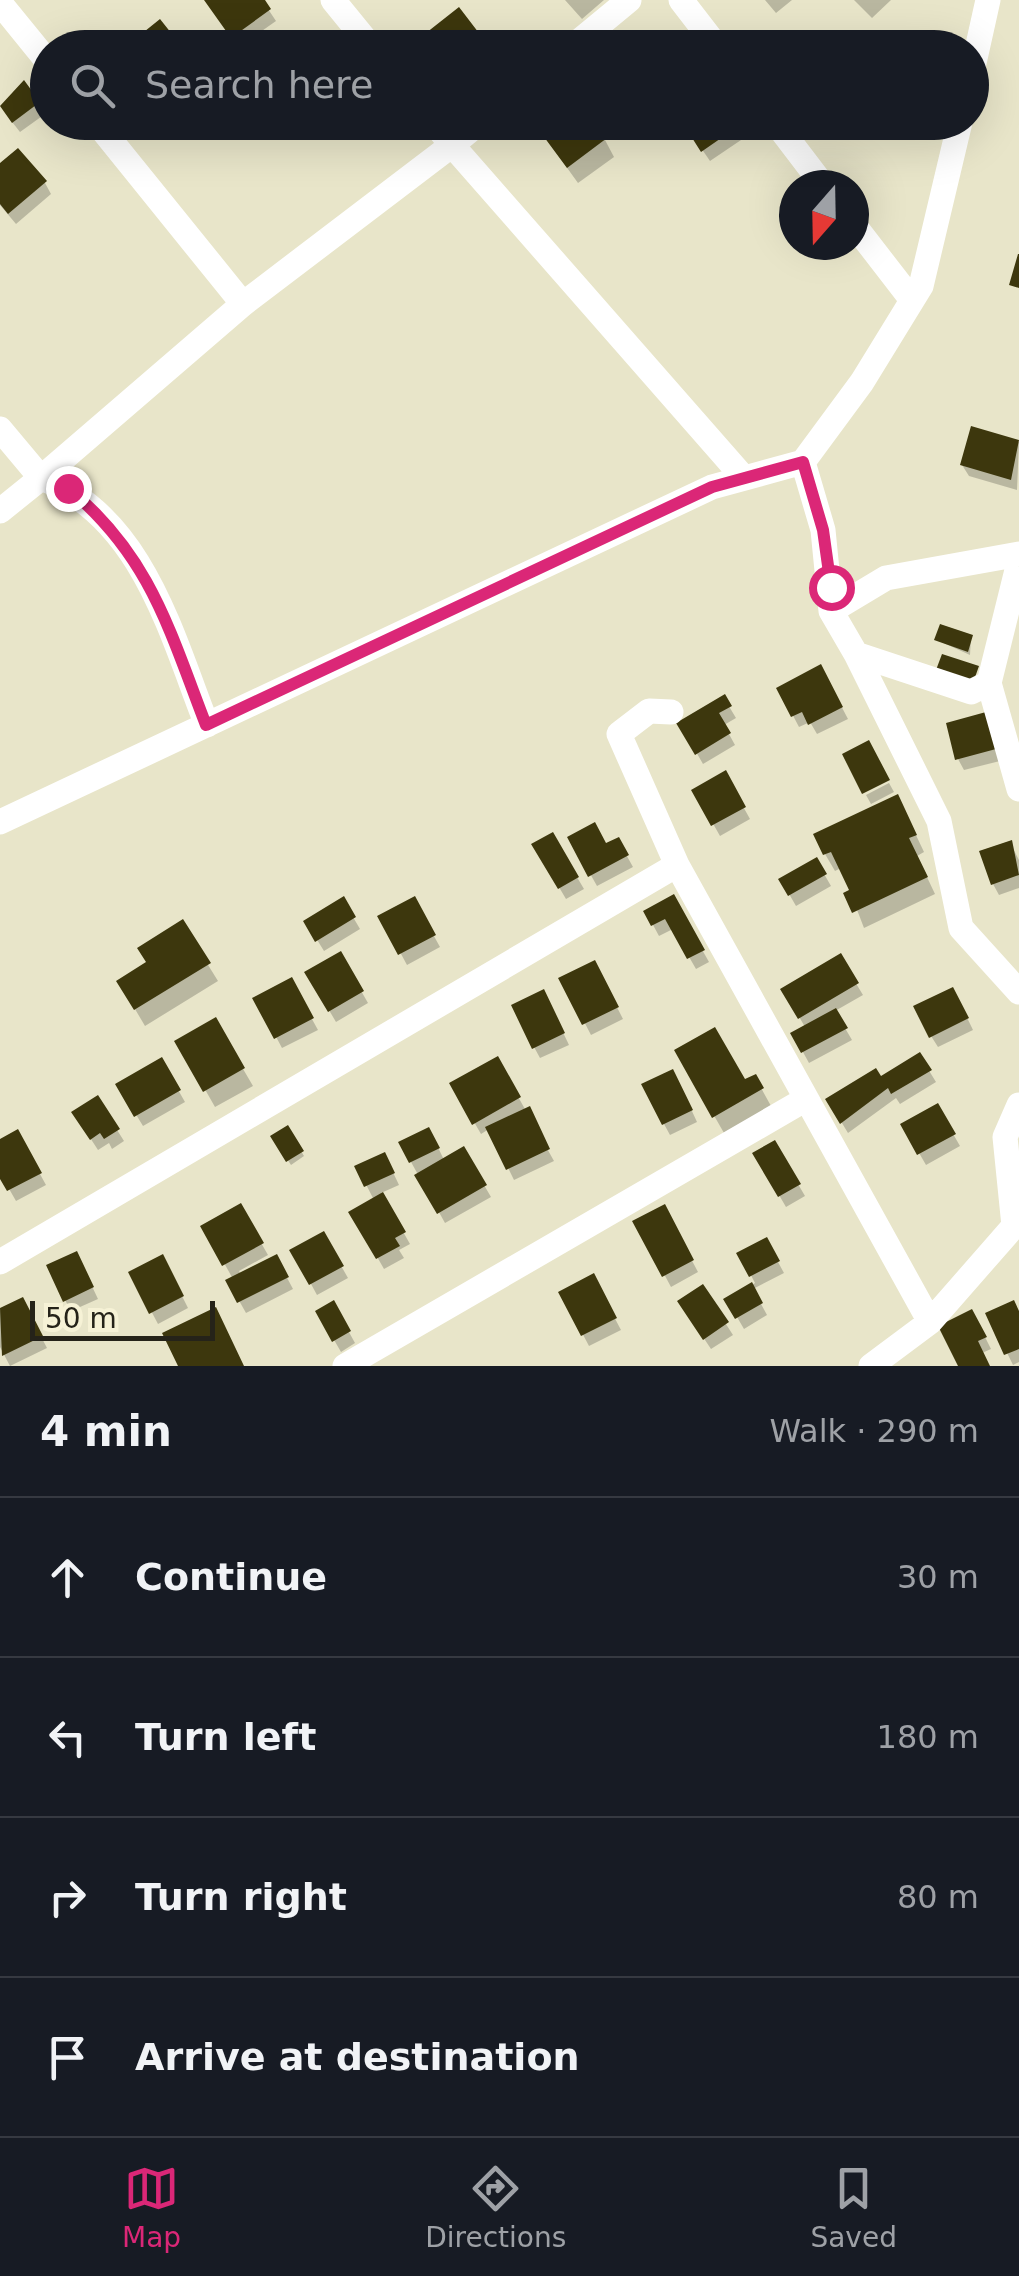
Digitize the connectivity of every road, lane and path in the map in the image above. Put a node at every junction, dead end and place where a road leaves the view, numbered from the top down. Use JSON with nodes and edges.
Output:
{"nodes":[{"id":1,"x":334,"y":0,"type":"edge"},
{"id":2,"x":630,"y":0,"type":"edge"},
{"id":3,"x":681,"y":0,"type":"edge"},
{"id":4,"x":988,"y":0,"type":"edge"},
{"id":5,"x":0,"y":4,"type":"edge"},
{"id":6,"x":358,"y":30,"type":"edge"},
{"id":7,"x":594,"y":30,"type":"edge"},
{"id":8,"x":704,"y":30,"type":"edge"},
{"id":9,"x":981,"y":30,"type":"edge"},
{"id":10,"x":30,"y":40,"type":"edge"},
{"id":11,"x":111,"y":140,"type":"edge"},
{"id":12,"x":447,"y":140,"type":"edge"},
{"id":13,"x":459,"y":140,"type":"edge"},
{"id":14,"x":789,"y":140,"type":"edge"},
{"id":15,"x":956,"y":140,"type":"edge"},
{"id":16,"x":452,"y":146,"type":"junction"},
{"id":17,"x":812,"y":170,"type":"edge"},
{"id":18,"x":869,"y":244,"type":"edge"},
{"id":19,"x":912,"y":300,"type":"junction"},
{"id":20,"x":243,"y":304,"type":"junction"},
{"id":21,"x":0,"y":429,"type":"edge"},
{"id":22,"x":803,"y":462,"type":"junction"},
{"id":23,"x":41,"y":478,"type":"junction"},
{"id":24,"x":744,"y":478,"type":"junction"},
{"id":25,"x":0,"y":511,"type":"edge"},
{"id":26,"x":1019,"y":554,"type":"edge"},
{"id":27,"x":1019,"y":562,"type":"edge"},
{"id":28,"x":831,"y":612,"type":"junction"},
{"id":29,"x":856,"y":654,"type":"junction"},
{"id":30,"x":988,"y":683,"type":"junction"},
{"id":31,"x":671,"y":712,"type":"dead end"},
{"id":32,"x":206,"y":725,"type":"junction"},
{"id":33,"x":1019,"y":789,"type":"edge"},
{"id":34,"x":0,"y":822,"type":"edge"},
{"id":35,"x":677,"y":865,"type":"junction"},
{"id":36,"x":1019,"y":992,"type":"edge"},
{"id":37,"x":806,"y":1099,"type":"junction"},
{"id":38,"x":1019,"y":1106,"type":"edge"},
{"id":39,"x":1016,"y":1224,"type":"edge"},
{"id":40,"x":0,"y":1262,"type":"edge"},
{"id":41,"x":930,"y":1322,"type":"junction"},
{"id":42,"x":346,"y":1366,"type":"edge"},
{"id":43,"x":871,"y":1366,"type":"edge"}],
"edges":[{"from":1,"to":6,"type":"street"},
{"from":2,"to":7,"type":"street"},
{"from":3,"to":8,"type":"street"},
{"from":4,"to":9,"type":"street"},
{"from":5,"to":10,"type":"street"},
{"from":11,"to":20,"type":"street"},
{"from":12,"to":16,"type":"street"},
{"from":13,"to":16,"type":"street"},
{"from":14,"to":17,"type":"street"},
{"from":15,"to":19,"type":"street"},
{"from":16,"to":20,"type":"street"},
{"from":16,"to":24,"type":"street"},
{"from":18,"to":19,"type":"street"},
{"from":19,"to":22,"type":"street"},
{"from":20,"to":23,"type":"street"},
{"from":21,"to":23,"type":"street"},
{"from":22,"to":24,"type":"street"},
{"from":22,"to":28,"type":"street"},
{"from":23,"to":25,"type":"street"},
{"from":23,"to":32,"type":"street"},
{"from":24,"to":32,"type":"street"},
{"from":26,"to":28,"type":"street"},
{"from":27,"to":30,"type":"street"},
{"from":28,"to":29,"type":"street"},
{"from":29,"to":30,"type":"street"},
{"from":29,"to":36,"type":"street"},
{"from":30,"to":33,"type":"street"},
{"from":31,"to":35,"type":"street"},
{"from":32,"to":34,"type":"street"},
{"from":35,"to":37,"type":"street"},
{"from":35,"to":40,"type":"street"},
{"from":37,"to":41,"type":"street"},
{"from":37,"to":42,"type":"street"},
{"from":38,"to":39,"type":"street"},
{"from":39,"to":41,"type":"street"},
{"from":41,"to":43,"type":"street"}]}
